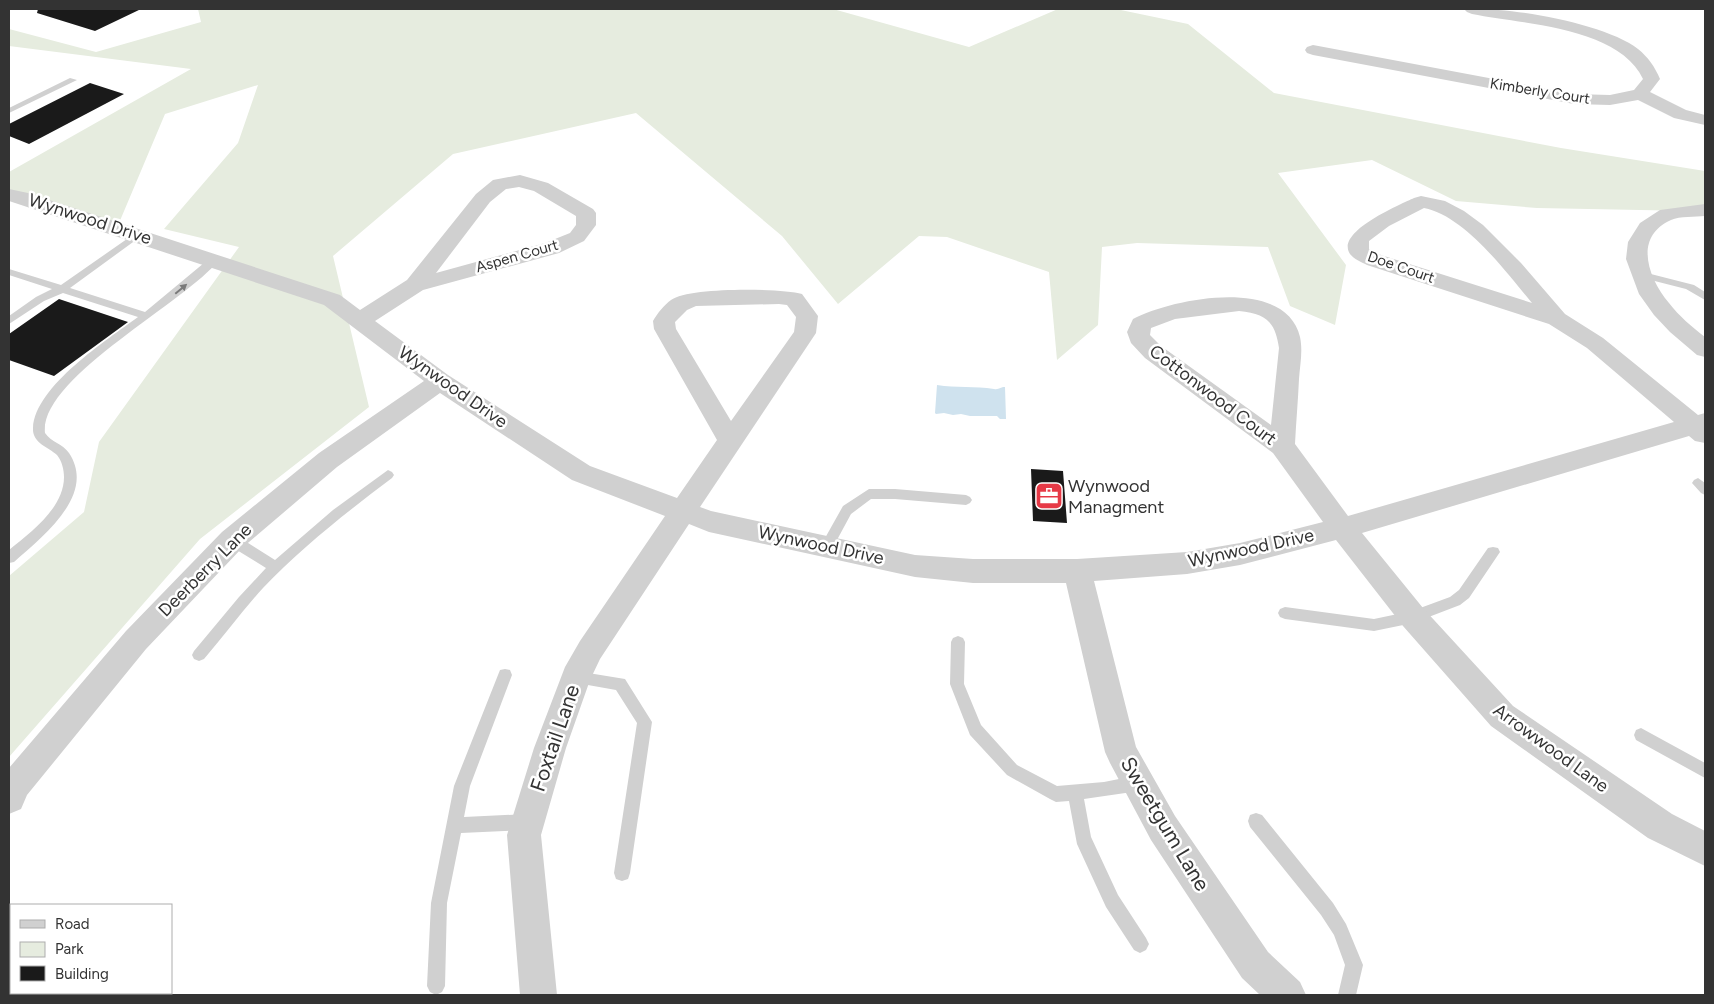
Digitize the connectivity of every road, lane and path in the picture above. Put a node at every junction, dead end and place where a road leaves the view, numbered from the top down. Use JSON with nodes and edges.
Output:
{"nodes":[{"id":1,"x":1472,"y":9,"type":"edge"},
{"id":2,"x":1313,"y":50,"type":"dead end"},
{"id":3,"x":73,"y":80,"type":"dead end"},
{"id":4,"x":1640,"y":94,"type":"junction"},
{"id":5,"x":9,"y":111,"type":"edge"},
{"id":6,"x":1705,"y":120,"type":"edge"},
{"id":7,"x":9,"y":195,"type":"edge"},
{"id":8,"x":1705,"y":210,"type":"edge"},
{"id":9,"x":137,"y":235,"type":"junction"},
{"id":10,"x":214,"y":260,"type":"junction"},
{"id":11,"x":9,"y":272,"type":"edge"},
{"id":12,"x":1643,"y":275,"type":"junction"},
{"id":13,"x":415,"y":285,"type":"junction"},
{"id":14,"x":62,"y":289,"type":"junction"},
{"id":15,"x":1705,"y":297,"type":"edge"},
{"id":16,"x":146,"y":316,"type":"junction"},
{"id":17,"x":1557,"y":319,"type":"junction"},
{"id":18,"x":362,"y":320,"type":"junction"},
{"id":19,"x":9,"y":321,"type":"edge"},
{"id":20,"x":1705,"y":349,"type":"edge"},
{"id":21,"x":440,"y":381,"type":"junction"},
{"id":22,"x":1701,"y":427,"type":"edge"},
{"id":23,"x":730,"y":441,"type":"junction"},
{"id":24,"x":1282,"y":446,"type":"junction"},
{"id":25,"x":388,"y":475,"type":"dead end"},
{"id":26,"x":966,"y":500,"type":"dead end"},
{"id":27,"x":683,"y":510,"type":"junction"},
{"id":28,"x":1342,"y":528,"type":"junction"},
{"id":29,"x":232,"y":540,"type":"junction"},
{"id":30,"x":826,"y":547,"type":"junction"},
{"id":31,"x":1493,"y":552,"type":"dead end"},
{"id":32,"x":9,"y":558,"type":"edge"},
{"id":33,"x":276,"y":567,"type":"junction"},
{"id":34,"x":1076,"y":571,"type":"junction"},
{"id":35,"x":1285,"y":612,"type":"dead end"},
{"id":36,"x":1413,"y":618,"type":"junction"},
{"id":37,"x":958,"y":642,"type":"dead end"},
{"id":38,"x":199,"y":655,"type":"dead end"},
{"id":39,"x":505,"y":675,"type":"dead end"},
{"id":40,"x":576,"y":677,"type":"junction"},
{"id":41,"x":1641,"y":735,"type":"dead end"},
{"id":42,"x":1705,"y":771,"type":"edge"},
{"id":43,"x":1139,"y":783,"type":"junction"},
{"id":44,"x":1075,"y":792,"type":"junction"},
{"id":45,"x":9,"y":798,"type":"edge"},
{"id":46,"x":1256,"y":821,"type":"dead end"},
{"id":47,"x":527,"y":822,"type":"junction"},
{"id":48,"x":454,"y":825,"type":"junction"},
{"id":49,"x":1705,"y":849,"type":"edge"},
{"id":50,"x":622,"y":873,"type":"dead end"},
{"id":51,"x":1140,"y":944,"type":"dead end"},
{"id":52,"x":436,"y":986,"type":"dead end"},
{"id":53,"x":538,"y":995,"type":"edge"},
{"id":54,"x":1287,"y":995,"type":"edge"},
{"id":55,"x":1347,"y":995,"type":"edge"}],
"edges":[{"from":1,"to":4,"type":"street"},
{"from":2,"to":4,"type":"street","name":"Kimberly Court"},
{"from":3,"to":5,"type":"lane"},
{"from":4,"to":6,"type":"street"},
{"from":7,"to":9,"type":"street","name":"Wynwood Drive"},
{"from":8,"to":12,"type":"street"},
{"from":9,"to":10,"type":"street","name":"Wynwood Drive"},
{"from":9,"to":14,"type":"lane"},
{"from":16,"to":10,"type":"lane","one_way":true},
{"from":10,"to":18,"type":"street","name":"Wynwood Drive"},
{"from":11,"to":14,"type":"lane"},
{"from":12,"to":15,"type":"lane"},
{"from":12,"to":20,"type":"street"},
{"from":13,"to":13,"type":"street","name":"Aspen Court"},
{"from":13,"to":18,"type":"street","name":"Aspen Court"},
{"from":14,"to":16,"type":"lane"},
{"from":14,"to":19,"type":"lane"},
{"from":16,"to":32,"type":"lane"},
{"from":17,"to":17,"type":"street","name":"Doe Court"},
{"from":17,"to":22,"type":"street","name":"Doe Court"},
{"from":18,"to":21,"type":"street","name":"Wynwood Drive"},
{"from":21,"to":27,"type":"street","name":"Wynwood Drive"},
{"from":21,"to":29,"type":"street","name":"Deerberry Lane"},
{"from":22,"to":28,"type":"street","name":"Wynwood Drive"},
{"from":23,"to":23,"type":"street","name":"Foxtail Lane"},
{"from":23,"to":27,"type":"street","name":"Foxtail Lane"},
{"from":24,"to":24,"type":"street","name":"Cottonwood Court"},
{"from":24,"to":28,"type":"street","name":"Cottonwood Court"},
{"from":25,"to":33,"type":"lane"},
{"from":26,"to":30,"type":"lane"},
{"from":27,"to":30,"type":"street","name":"Wynwood Drive"},
{"from":27,"to":40,"type":"street","name":"Foxtail Lane"},
{"from":28,"to":34,"type":"street","name":"Wynwood Drive"},
{"from":28,"to":36,"type":"street","name":"Arrowwood Lane"},
{"from":29,"to":33,"type":"lane"},
{"from":29,"to":45,"type":"street","name":"Deerberry Lane"},
{"from":30,"to":34,"type":"street","name":"Wynwood Drive"},
{"from":31,"to":36,"type":"lane"},
{"from":33,"to":38,"type":"lane"},
{"from":34,"to":43,"type":"street","name":"Sweetgum Lane"},
{"from":35,"to":36,"type":"lane"},
{"from":36,"to":49,"type":"street","name":"Arrowwood Lane"},
{"from":37,"to":44,"type":"lane"},
{"from":39,"to":48,"type":"lane"},
{"from":40,"to":47,"type":"street","name":"Foxtail Lane"},
{"from":40,"to":50,"type":"lane"},
{"from":41,"to":42,"type":"lane"},
{"from":43,"to":44,"type":"lane"},
{"from":43,"to":54,"type":"street","name":"Sweetgum Lane"},
{"from":44,"to":51,"type":"lane"},
{"from":46,"to":55,"type":"lane"},
{"from":47,"to":48,"type":"lane"},
{"from":47,"to":53,"type":"street","name":"Foxtail Lane"},
{"from":48,"to":52,"type":"lane"}]}
